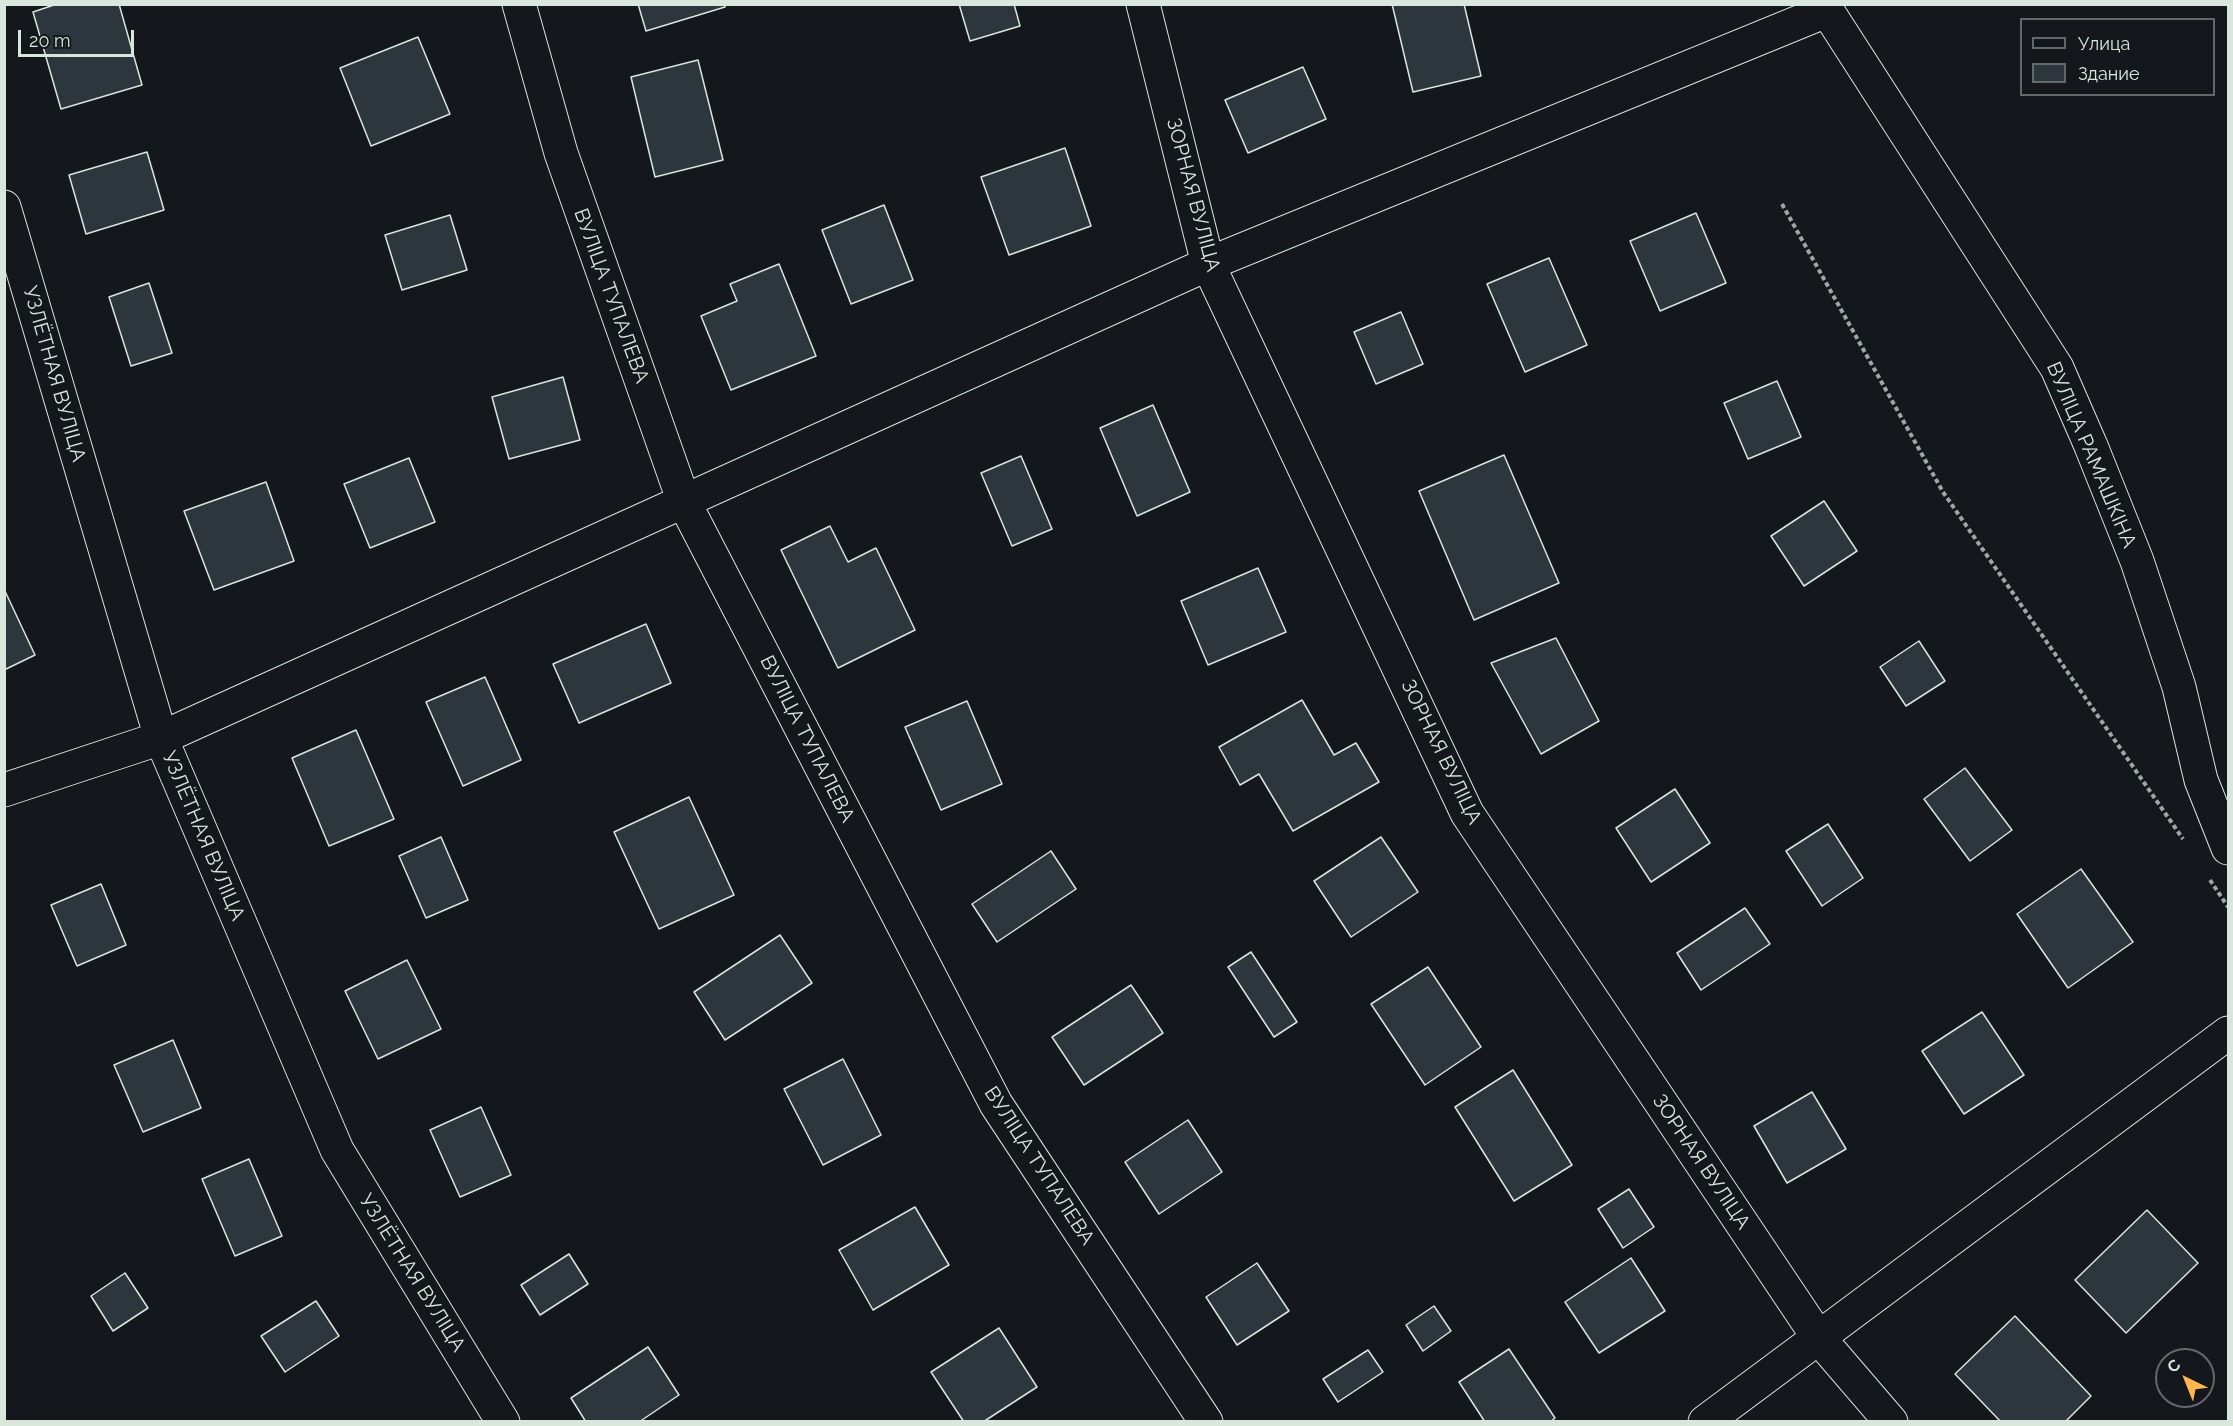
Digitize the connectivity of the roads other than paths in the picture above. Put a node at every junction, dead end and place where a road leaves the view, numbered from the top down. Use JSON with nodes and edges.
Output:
{"nodes":[{"id":1,"x":519,"y":4,"type":"edge"},
{"id":2,"x":1143,"y":4,"type":"edge"},
{"id":3,"x":1825,"y":8,"type":"edge"},
{"id":4,"x":4,"y":207,"type":"edge"},
{"id":5,"x":1208,"y":264,"type":"junction"},
{"id":6,"x":684,"y":502,"type":"junction"},
{"id":7,"x":161,"y":738,"type":"junction"},
{"id":8,"x":4,"y":790,"type":"edge"},
{"id":9,"x":2229,"y":848,"type":"edge"},
{"id":10,"x":2229,"y":1033,"type":"edge"},
{"id":11,"x":1818,"y":1337,"type":"junction"},
{"id":12,"x":503,"y":1422,"type":"edge"},
{"id":13,"x":1206,"y":1422,"type":"edge"},
{"id":14,"x":1705,"y":1422,"type":"edge"},
{"id":15,"x":1892,"y":1422,"type":"edge"}],
"edges":[{"from":1,"to":6,"type":"street","name":"ВУЛІЦА ТУПАЛЕВА"},
{"from":2,"to":5,"type":"street","name":"ЗОРНАЯ ВУЛІЦА"},
{"from":3,"to":5,"type":"street"},
{"from":3,"to":9,"type":"street","name":"ВУЛІЦА РАМАШКІНА"},
{"from":4,"to":7,"type":"street","name":"УЗЛЁТНАЯ ВУЛІЦА"},
{"from":5,"to":6,"type":"street"},
{"from":5,"to":11,"type":"street","name":"ЗОРНАЯ ВУЛІЦА"},
{"from":6,"to":7,"type":"street"},
{"from":6,"to":13,"type":"street","name":"ВУЛІЦА ТУПАЛЕВА"},
{"from":7,"to":8,"type":"street"},
{"from":7,"to":12,"type":"street","name":"УЗЛЁТНАЯ ВУЛІЦА"},
{"from":10,"to":11,"type":"street"},
{"from":11,"to":14,"type":"street"},
{"from":11,"to":15,"type":"street","name":"ЗОРНАЯ ВУЛІЦА"}]}
